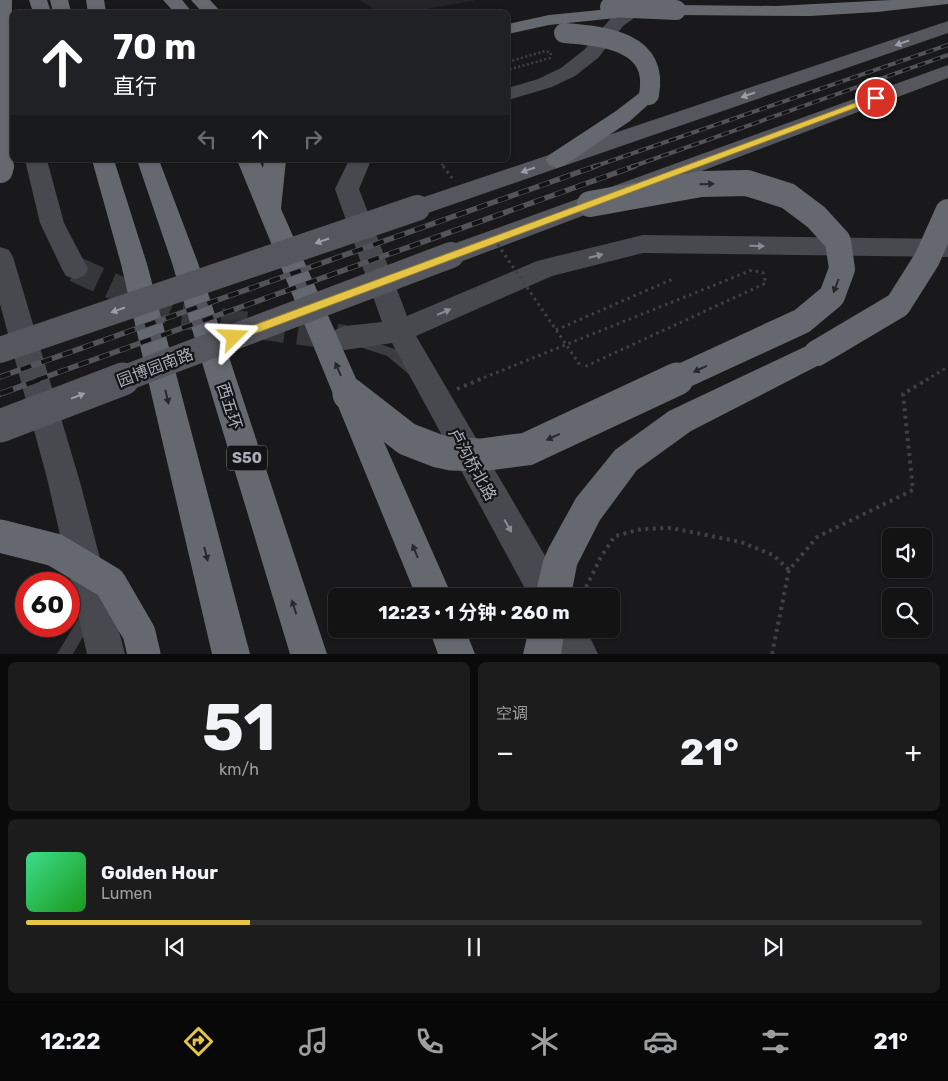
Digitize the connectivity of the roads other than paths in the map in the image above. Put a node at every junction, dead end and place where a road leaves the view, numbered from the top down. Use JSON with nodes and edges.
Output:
{"nodes":[{"id":1,"x":2,"y":0,"type":"edge"},
{"id":2,"x":172,"y":0,"type":"edge"},
{"id":3,"x":200,"y":0,"type":"edge"},
{"id":4,"x":650,"y":0,"type":"edge"},
{"id":5,"x":943,"y":0,"type":"edge"},
{"id":6,"x":182,"y":10,"type":"edge"},
{"id":7,"x":210,"y":10,"type":"edge"},
{"id":8,"x":610,"y":10,"type":"junction"},
{"id":9,"x":510,"y":13,"type":"edge"},
{"id":10,"x":0,"y":22,"type":"edge"},
{"id":11,"x":948,"y":27,"type":"edge"},
{"id":12,"x":510,"y":29,"type":"edge"},
{"id":13,"x":510,"y":42,"type":"edge"},
{"id":14,"x":10,"y":54,"type":"edge"},
{"id":15,"x":948,"y":71,"type":"edge"},
{"id":16,"x":510,"y":93,"type":"edge"},
{"id":17,"x":557,"y":160,"type":"junction"},
{"id":18,"x":37,"y":162,"type":"edge"},
{"id":19,"x":85,"y":162,"type":"edge"},
{"id":20,"x":104,"y":162,"type":"edge"},
{"id":21,"x":149,"y":162,"type":"edge"},
{"id":22,"x":249,"y":162,"type":"edge"},
{"id":23,"x":275,"y":162,"type":"edge"},
{"id":24,"x":359,"y":162,"type":"edge"},
{"id":25,"x":0,"y":170,"type":"edge"},
{"id":26,"x":590,"y":204,"type":"junction"},
{"id":27,"x":270,"y":208,"type":"junction"},
{"id":28,"x":948,"y":212,"type":"edge"},
{"id":29,"x":122,"y":224,"type":"junction"},
{"id":30,"x":948,"y":248,"type":"edge"},
{"id":31,"x":0,"y":258,"type":"edge"},
{"id":32,"x":76,"y":269,"type":"tunnel mouth"},
{"id":33,"x":399,"y":331,"type":"junction"},
{"id":34,"x":345,"y":338,"type":"joint"},
{"id":35,"x":0,"y":350,"type":"edge"},
{"id":36,"x":432,"y":390,"type":"junction"},
{"id":37,"x":349,"y":394,"type":"junction"},
{"id":38,"x":0,"y":426,"type":"edge"},
{"id":39,"x":0,"y":536,"type":"edge"},
{"id":40,"x":431,"y":588,"type":"edge"},
{"id":41,"x":543,"y":588,"type":"edge"},
{"id":42,"x":555,"y":588,"type":"edge"},
{"id":43,"x":95,"y":606,"type":"junction"},
{"id":44,"x":451,"y":638,"type":"edge"},
{"id":45,"x":545,"y":638,"type":"edge"},
{"id":46,"x":571,"y":638,"type":"edge"},
{"id":47,"x":64,"y":654,"type":"edge"},
{"id":48,"x":106,"y":654,"type":"edge"},
{"id":49,"x":144,"y":654,"type":"edge"},
{"id":50,"x":231,"y":654,"type":"edge"},
{"id":51,"x":309,"y":654,"type":"edge"},
{"id":52,"x":457,"y":654,"type":"edge"},
{"id":53,"x":542,"y":654,"type":"edge"},
{"id":54,"x":580,"y":654,"type":"edge"}],
"edges":[{"from":1,"to":25,"type":"highway","bridge":true},
{"from":2,"to":6,"type":"highway"},
{"from":3,"to":7,"type":"highway"},
{"from":4,"to":16,"type":"street"},
{"from":5,"to":8,"type":"highway","bridge":true},
{"from":8,"to":9,"type":"highway"},
{"from":8,"to":12,"type":"highway"},
{"from":10,"to":14,"type":"street"},
{"from":11,"to":17,"type":"main road","one_way":true},
{"from":13,"to":17,"type":"highway","bridge":true},
{"from":15,"to":26,"type":"main road","name":"园博园南路","bridge":true},
{"from":17,"to":35,"type":"main road","one_way":true,"bridge":true},
{"from":18,"to":32,"type":"street"},
{"from":19,"to":29,"type":"highway"},
{"from":20,"to":29,"type":"highway"},
{"from":51,"to":21,"type":"highway","name":"西五环","number":"S50","one_way":true},
{"from":22,"to":27,"type":"highway"},
{"from":23,"to":27,"type":"highway"},
{"from":24,"to":33,"type":"street","name":"卢沟桥北路"},
{"from":26,"to":37,"type":"highway","one_way":true,"bridge":true},
{"from":38,"to":26,"type":"main road","name":"园博园南路","one_way":true,"bridge":true},
{"from":37,"to":27,"type":"highway","one_way":true},
{"from":28,"to":42,"type":"highway","bridge":true},
{"from":29,"to":50,"type":"highway","one_way":true},
{"from":33,"to":30,"type":"street","one_way":true},
{"from":31,"to":43,"type":"street"},
{"from":33,"to":34,"type":"street"},
{"from":33,"to":36,"type":"street","name":"卢沟桥北路"},
{"from":34,"to":36,"type":"lane"},
{"from":36,"to":41,"type":"street","name":"卢沟桥北路","one_way":true},
{"from":40,"to":37,"type":"highway","one_way":true},
{"from":39,"to":49,"type":"highway","bridge":true},
{"from":43,"to":47,"type":"lane"},
{"from":43,"to":48,"type":"street"},
{"from":44,"to":52,"type":"highway"},
{"from":45,"to":53,"type":"highway"},
{"from":46,"to":54,"type":"street"}]}
